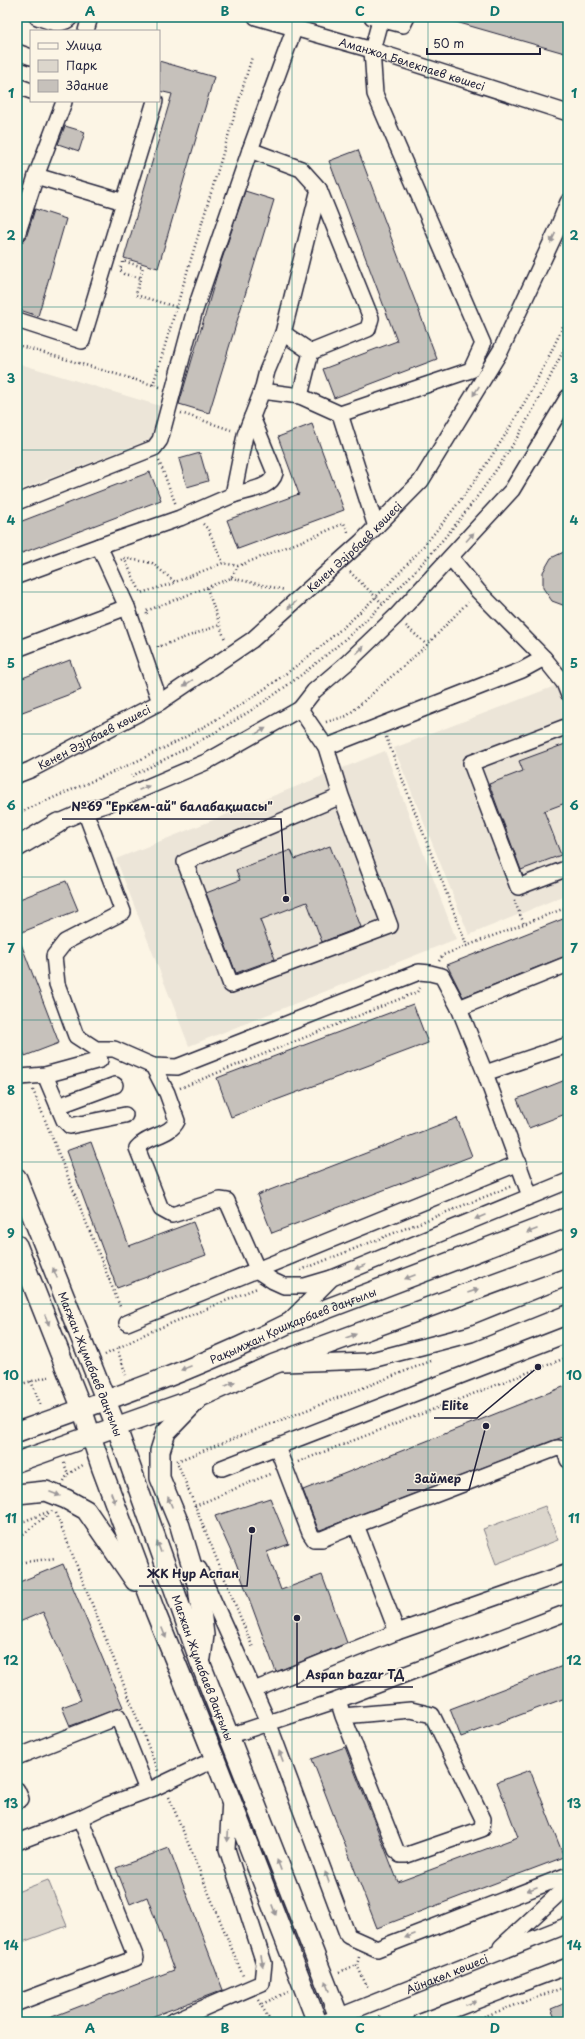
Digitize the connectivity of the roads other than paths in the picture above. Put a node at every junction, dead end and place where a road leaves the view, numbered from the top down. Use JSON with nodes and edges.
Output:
{"nodes":[{"id":1,"x":37,"y":17,"type":"edge"},
{"id":2,"x":71,"y":17,"type":"edge"},
{"id":3,"x":90,"y":17,"type":"edge"},
{"id":4,"x":256,"y":17,"type":"edge"},
{"id":5,"x":407,"y":17,"type":"edge"},
{"id":6,"x":378,"y":18,"type":"edge"},
{"id":7,"x":295,"y":27,"type":"junction"},
{"id":8,"x":86,"y":30,"type":"edge"},
{"id":9,"x":372,"y":50,"type":"junction"},
{"id":10,"x":17,"y":52,"type":"edge"},
{"id":11,"x":30,"y":56,"type":"edge"},
{"id":12,"x":17,"y":86,"type":"edge"},
{"id":13,"x":30,"y":91,"type":"edge"},
{"id":14,"x":63,"y":102,"type":"edge"},
{"id":15,"x":155,"y":102,"type":"edge"},
{"id":16,"x":568,"y":113,"type":"edge"},
{"id":17,"x":250,"y":150,"type":"junction"},
{"id":18,"x":36,"y":176,"type":"junction"},
{"id":19,"x":319,"y":189,"type":"junction"},
{"id":20,"x":124,"y":202,"type":"junction"},
{"id":21,"x":568,"y":202,"type":"edge"},
{"id":22,"x":17,"y":235,"type":"edge"},
{"id":23,"x":17,"y":320,"type":"edge"},
{"id":24,"x":283,"y":333,"type":"junction"},
{"id":25,"x":311,"y":352,"type":"junction"},
{"id":26,"x":477,"y":357,"type":"junction"},
{"id":27,"x":492,"y":368,"type":"junction"},
{"id":28,"x":262,"y":391,"type":"junction"},
{"id":29,"x":300,"y":396,"type":"junction"},
{"id":30,"x":568,"y":397,"type":"edge"},
{"id":31,"x":340,"y":414,"type":"junction"},
{"id":32,"x":252,"y":417,"type":"junction"},
{"id":33,"x":233,"y":494,"type":"junction"},
{"id":34,"x":17,"y":502,"type":"edge"},
{"id":35,"x":376,"y":526,"type":"junction"},
{"id":36,"x":99,"y":546,"type":"junction"},
{"id":37,"x":451,"y":558,"type":"junction"},
{"id":38,"x":17,"y":576,"type":"edge"},
{"id":39,"x":127,"y":607,"type":"junction"},
{"id":40,"x":17,"y":649,"type":"edge"},
{"id":41,"x":544,"y":658,"type":"junction"},
{"id":42,"x":568,"y":693,"type":"edge"},
{"id":43,"x":160,"y":702,"type":"junction"},
{"id":44,"x":300,"y":709,"type":"junction"},
{"id":45,"x":568,"y":726,"type":"edge"},
{"id":46,"x":326,"y":747,"type":"junction"},
{"id":47,"x":24,"y":773,"type":"edge"},
{"id":48,"x":17,"y":779,"type":"edge"},
{"id":49,"x":341,"y":796,"type":"junction"},
{"id":50,"x":85,"y":811,"type":"junction"},
{"id":51,"x":58,"y":822,"type":"joint"},
{"id":52,"x":18,"y":837,"type":"edge"},
{"id":53,"x":568,"y":868,"type":"edge"},
{"id":54,"x":568,"y":964,"type":"edge"},
{"id":55,"x":459,"y":1008,"type":"junction"},
{"id":56,"x":568,"y":1045,"type":"edge"},
{"id":57,"x":100,"y":1060,"type":"dead end"},
{"id":58,"x":153,"y":1066,"type":"junction"},
{"id":59,"x":485,"y":1073,"type":"junction"},
{"id":60,"x":45,"y":1075,"type":"junction"},
{"id":61,"x":22,"y":1078,"type":"edge"},
{"id":62,"x":115,"y":1085,"type":"dead end"},
{"id":63,"x":58,"y":1106,"type":"junction"},
{"id":64,"x":126,"y":1115,"type":"dead end"},
{"id":65,"x":519,"y":1163,"type":"junction"},
{"id":66,"x":17,"y":1178,"type":"edge"},
{"id":67,"x":568,"y":1182,"type":"edge"},
{"id":68,"x":530,"y":1196,"type":"junction"},
{"id":69,"x":568,"y":1217,"type":"edge"},
{"id":70,"x":17,"y":1245,"type":"edge"},
{"id":71,"x":568,"y":1256,"type":"edge"},
{"id":72,"x":258,"y":1271,"type":"junction"},
{"id":73,"x":332,"y":1278,"type":"junction"},
{"id":74,"x":568,"y":1296,"type":"edge"},
{"id":75,"x":127,"y":1323,"type":"road end"},
{"id":76,"x":287,"y":1324,"type":"junction"},
{"id":77,"x":568,"y":1334,"type":"edge"},
{"id":78,"x":274,"y":1364,"type":"junction"},
{"id":79,"x":200,"y":1397,"type":"junction"},
{"id":80,"x":106,"y":1401,"type":"junction"},
{"id":81,"x":82,"y":1409,"type":"junction"},
{"id":82,"x":116,"y":1426,"type":"junction"},
{"id":83,"x":17,"y":1432,"type":"edge"},
{"id":84,"x":91,"y":1435,"type":"junction"},
{"id":85,"x":277,"y":1447,"type":"junction"},
{"id":86,"x":568,"y":1460,"type":"edge"},
{"id":87,"x":17,"y":1462,"type":"edge"},
{"id":88,"x":129,"y":1462,"type":"junction"},
{"id":89,"x":100,"y":1463,"type":"junction"},
{"id":90,"x":222,"y":1468,"type":"dead end"},
{"id":91,"x":17,"y":1494,"type":"edge"},
{"id":92,"x":356,"y":1525,"type":"junction"},
{"id":93,"x":180,"y":1526,"type":"junction"},
{"id":94,"x":568,"y":1572,"type":"edge"},
{"id":95,"x":155,"y":1612,"type":"junction"},
{"id":96,"x":568,"y":1612,"type":"edge"},
{"id":97,"x":397,"y":1632,"type":"junction"},
{"id":98,"x":200,"y":1662,"type":"junction"},
{"id":99,"x":254,"y":1690,"type":"junction"},
{"id":100,"x":338,"y":1700,"type":"junction"},
{"id":101,"x":343,"y":1716,"type":"junction"},
{"id":102,"x":268,"y":1722,"type":"junction"},
{"id":103,"x":229,"y":1736,"type":"junction"},
{"id":104,"x":17,"y":1757,"type":"edge"},
{"id":105,"x":216,"y":1759,"type":"junction"},
{"id":106,"x":17,"y":1790,"type":"edge"},
{"id":107,"x":147,"y":1790,"type":"junction"},
{"id":108,"x":230,"y":1797,"type":"junction"},
{"id":109,"x":17,"y":1801,"type":"edge"},
{"id":110,"x":80,"y":1818,"type":"junction"},
{"id":111,"x":17,"y":1842,"type":"edge"},
{"id":112,"x":568,"y":1875,"type":"edge"},
{"id":113,"x":568,"y":1885,"type":"edge"},
{"id":114,"x":568,"y":1925,"type":"edge"},
{"id":115,"x":495,"y":1953,"type":"junction"},
{"id":116,"x":568,"y":1966,"type":"edge"},
{"id":117,"x":17,"y":2003,"type":"edge"},
{"id":118,"x":335,"y":2020,"type":"edge"},
{"id":119,"x":171,"y":2022,"type":"edge"},
{"id":120,"x":317,"y":2022,"type":"edge"},
{"id":121,"x":422,"y":2022,"type":"edge"}],
"edges":[{"from":1,"to":2,"type":"street"},
{"from":3,"to":8,"type":"street"},
{"from":4,"to":7,"type":"street","name":"Аманжол Бөлекпаев көшесі"},
{"from":5,"to":6,"type":"street"},
{"from":6,"to":9,"type":"street"},
{"from":7,"to":9,"type":"street","name":"Аманжол Бөлекпаев көшесі"},
{"from":7,"to":17,"type":"street"},
{"from":9,"to":16,"type":"street","name":"Аманжол Бөлекпаев көшесі"},
{"from":9,"to":26,"type":"street"},
{"from":10,"to":11,"type":"street"},
{"from":12,"to":13,"type":"street"},
{"from":14,"to":18,"type":"street"},
{"from":15,"to":20,"type":"street"},
{"from":17,"to":19,"type":"street"},
{"from":17,"to":34,"type":"street"},
{"from":18,"to":20,"type":"street"},
{"from":18,"to":22,"type":"street"},
{"from":19,"to":24,"type":"street"},
{"from":19,"to":25,"type":"street"},
{"from":20,"to":23,"type":"street"},
{"from":21,"to":27,"type":"street","name":"Кенен Әзірбаев көшесі","one_way":true},
{"from":24,"to":25,"type":"street"},
{"from":24,"to":28,"type":"street"},
{"from":25,"to":29,"type":"street"},
{"from":26,"to":27,"type":"street"},
{"from":26,"to":31,"type":"street"},
{"from":27,"to":35,"type":"street","name":"Кенен Әзірбаев көшесі","one_way":true},
{"from":28,"to":29,"type":"street"},
{"from":28,"to":32,"type":"street"},
{"from":29,"to":31,"type":"street"},
{"from":37,"to":30,"type":"street","one_way":true},
{"from":31,"to":35,"type":"street"},
{"from":32,"to":33,"type":"street"},
{"from":32,"to":33,"type":"street"},
{"from":33,"to":36,"type":"street"},
{"from":35,"to":43,"type":"street","name":"Кенен Әзірбаев көшесі","one_way":true},
{"from":36,"to":38,"type":"street"},
{"from":36,"to":39,"type":"street"},
{"from":37,"to":41,"type":"street"},
{"from":44,"to":37,"type":"street","one_way":true},
{"from":39,"to":40,"type":"street"},
{"from":39,"to":43,"type":"street"},
{"from":41,"to":42,"type":"street"},
{"from":41,"to":46,"type":"street"},
{"from":43,"to":47,"type":"street","name":"Кенен Әзірбаев көшесі"},
{"from":44,"to":46,"type":"street"},
{"from":50,"to":44,"type":"street","one_way":true},
{"from":45,"to":53,"type":"street"},
{"from":46,"to":49,"type":"street"},
{"from":47,"to":48,"type":"street","name":"Кенен Әзірбаев көшесі"},
{"from":49,"to":49,"type":"street"},
{"from":50,"to":51,"type":"street"},
{"from":50,"to":58,"type":"street"},
{"from":51,"to":52,"type":"main road"},
{"from":54,"to":55,"type":"street"},
{"from":55,"to":58,"type":"street"},
{"from":55,"to":59,"type":"street"},
{"from":56,"to":59,"type":"street"},
{"from":57,"to":60,"type":"street"},
{"from":58,"to":72,"type":"street"},
{"from":59,"to":65,"type":"street"},
{"from":60,"to":61,"type":"street"},
{"from":60,"to":63,"type":"street"},
{"from":62,"to":63,"type":"street"},
{"from":63,"to":64,"type":"street"},
{"from":65,"to":68,"type":"street"},
{"from":65,"to":72,"type":"street"},
{"from":80,"to":66,"type":"main road","name":"Мағжан Жұмабаев даңғылы","one_way":true},
{"from":67,"to":68,"type":"street"},
{"from":68,"to":73,"type":"street","one_way":true},
{"from":69,"to":76,"type":"main road","name":"Рақымжан Қошқарбаев даңғылы","one_way":true},
{"from":70,"to":81,"type":"main road","name":"Мағжан Жұмабаев даңғылы","one_way":true},
{"from":78,"to":71,"type":"main road","one_way":true},
{"from":72,"to":73,"type":"street"},
{"from":72,"to":75,"type":"street"},
{"from":73,"to":76,"type":"street"},
{"from":74,"to":78,"type":"street"},
{"from":76,"to":80,"type":"main road","name":"Рақымжан Қошқарбаев даңғылы","one_way":true},
{"from":77,"to":85,"type":"street"},
{"from":79,"to":78,"type":"main road","one_way":true},
{"from":79,"to":82,"type":"main road"},
{"from":93,"to":79,"type":"main road","one_way":true},
{"from":80,"to":81,"type":"main road","name":"Рақымжан Қошқарбаев даңғылы"},
{"from":80,"to":82,"type":"main road","name":"Мағжан Жұмабаев даңғылы"},
{"from":81,"to":83,"type":"main road","name":"Рақымжан Қошқарбаев даңғылы"},
{"from":81,"to":84,"type":"main road","name":"Мағжан Жұмабаев даңғылы"},
{"from":82,"to":84,"type":"main road"},
{"from":82,"to":88,"type":"main road","name":"Мағжан Жұмабаев даңғылы"},
{"from":84,"to":87,"type":"main road"},
{"from":84,"to":89,"type":"main road","name":"Мағжан Жұмабаев даңғылы"},
{"from":85,"to":90,"type":"street"},
{"from":85,"to":92,"type":"street"},
{"from":86,"to":92,"type":"street"},
{"from":88,"to":89,"type":"main road"},
{"from":98,"to":88,"type":"main road","name":"Мағжан Жұмабаев даңғылы","one_way":true},
{"from":89,"to":95,"type":"main road","name":"Мағжан Жұмабаев даңғылы","one_way":true},
{"from":91,"to":95,"type":"main road","one_way":true},
{"from":92,"to":97,"type":"street"},
{"from":93,"to":98,"type":"main road"},
{"from":93,"to":99,"type":"street"},
{"from":94,"to":97,"type":"street"},
{"from":95,"to":105,"type":"main road","name":"Мағжан Жұмабаев даңғылы","one_way":true},
{"from":96,"to":100,"type":"street"},
{"from":97,"to":99,"type":"street"},
{"from":98,"to":103,"type":"main road","name":"Мағжан Жұмабаев даңғылы"},
{"from":99,"to":102,"type":"street"},
{"from":100,"to":101,"type":"street"},
{"from":100,"to":102,"type":"street"},
{"from":101,"to":101,"type":"street"},
{"from":102,"to":103,"type":"street"},
{"from":112,"to":102,"type":"street","one_way":true},
{"from":118,"to":103,"type":"main road","name":"Мағжан Жұмабаев даңғылы","one_way":true},
{"from":104,"to":107,"type":"street"},
{"from":105,"to":107,"type":"street"},
{"from":105,"to":108,"type":"main road","name":"Мағжан Жұмабаев даңғылы"},
{"from":106,"to":109,"type":"street"},
{"from":107,"to":110,"type":"street"},
{"from":108,"to":119,"type":"street","one_way":true},
{"from":108,"to":120,"type":"main road","name":"Мағжан Жұмабаев даңғылы","one_way":true},
{"from":110,"to":111,"type":"street"},
{"from":110,"to":117,"type":"street"},
{"from":113,"to":115,"type":"street"},
{"from":114,"to":115,"type":"street","name":"Айнакөл көшесі"},
{"from":115,"to":118,"type":"street","name":"Айнакөл көшесі"},
{"from":121,"to":116,"type":"street","one_way":true}]}
